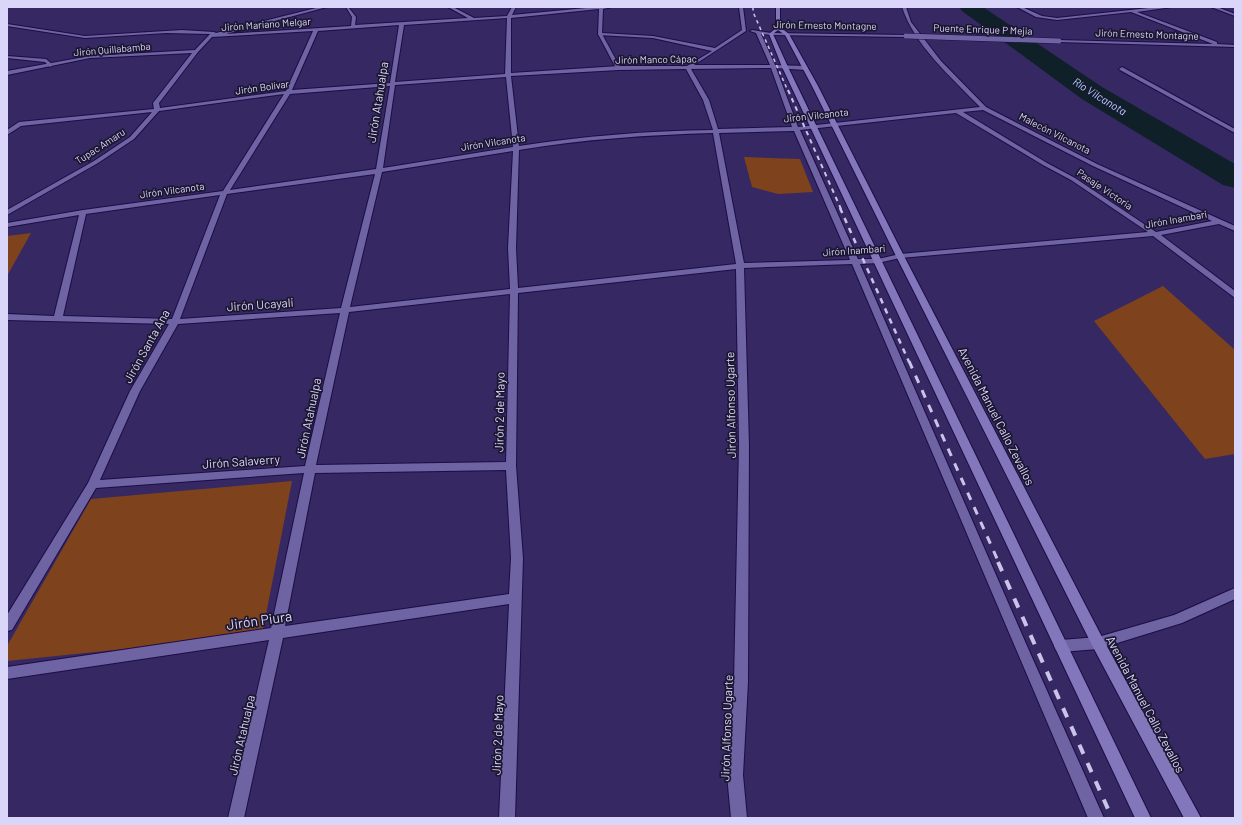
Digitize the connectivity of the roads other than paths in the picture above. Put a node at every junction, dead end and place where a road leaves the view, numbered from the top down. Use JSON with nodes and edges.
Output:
{"nodes":[{"id":1,"x":325,"y":7,"type":"edge"},
{"id":2,"x":348,"y":7,"type":"edge"},
{"id":3,"x":450,"y":7,"type":"edge"},
{"id":4,"x":514,"y":7,"type":"edge"},
{"id":5,"x":601,"y":7,"type":"edge"},
{"id":6,"x":610,"y":7,"type":"edge"},
{"id":7,"x":741,"y":7,"type":"edge"},
{"id":8,"x":778,"y":7,"type":"edge"},
{"id":9,"x":904,"y":7,"type":"edge"},
{"id":10,"x":1020,"y":7,"type":"edge"},
{"id":11,"x":1170,"y":7,"type":"edge"},
{"id":12,"x":1213,"y":7,"type":"edge"},
{"id":13,"x":1131,"y":11,"type":"junction"},
{"id":14,"x":1235,"y":15,"type":"edge"},
{"id":15,"x":509,"y":17,"type":"junction"},
{"id":16,"x":473,"y":19,"type":"junction"},
{"id":17,"x":402,"y":23,"type":"junction"},
{"id":18,"x":7,"y":25,"type":"edge"},
{"id":19,"x":354,"y":27,"type":"junction"},
{"id":20,"x":316,"y":30,"type":"junction"},
{"id":21,"x":744,"y":30,"type":"junction"},
{"id":22,"x":756,"y":31,"type":"junction"},
{"id":23,"x":774,"y":31,"type":"junction"},
{"id":24,"x":600,"y":34,"type":"junction"},
{"id":25,"x":787,"y":34,"type":"junction"},
{"id":26,"x":212,"y":36,"type":"junction"},
{"id":27,"x":906,"y":36,"type":"joint"},
{"id":28,"x":1059,"y":41,"type":"joint"},
{"id":29,"x":1223,"y":46,"type":"junction"},
{"id":30,"x":1235,"y":46,"type":"edge"},
{"id":31,"x":716,"y":50,"type":"junction"},
{"id":32,"x":196,"y":52,"type":"junction"},
{"id":33,"x":1235,"y":52,"type":"edge"},
{"id":34,"x":7,"y":57,"type":"edge"},
{"id":35,"x":50,"y":65,"type":"junction"},
{"id":36,"x":773,"y":66,"type":"junction"},
{"id":37,"x":688,"y":67,"type":"junction"},
{"id":38,"x":785,"y":67,"type":"junction"},
{"id":39,"x":619,"y":68,"type":"junction"},
{"id":40,"x":805,"y":68,"type":"junction"},
{"id":41,"x":1122,"y":69,"type":"dead end"},
{"id":42,"x":7,"y":73,"type":"edge"},
{"id":43,"x":508,"y":75,"type":"junction"},
{"id":44,"x":393,"y":83,"type":"junction"},
{"id":45,"x":288,"y":92,"type":"junction"},
{"id":46,"x":984,"y":108,"type":"junction"},
{"id":47,"x":157,"y":110,"type":"junction"},
{"id":48,"x":957,"y":111,"type":"junction"},
{"id":49,"x":834,"y":123,"type":"junction"},
{"id":50,"x":814,"y":126,"type":"junction"},
{"id":51,"x":796,"y":129,"type":"junction"},
{"id":52,"x":716,"y":131,"type":"junction"},
{"id":53,"x":1235,"y":131,"type":"edge"},
{"id":54,"x":7,"y":133,"type":"edge"},
{"id":55,"x":516,"y":149,"type":"junction"},
{"id":56,"x":379,"y":171,"type":"junction"},
{"id":57,"x":224,"y":194,"type":"junction"},
{"id":58,"x":83,"y":212,"type":"junction"},
{"id":59,"x":7,"y":213,"type":"edge"},
{"id":60,"x":1219,"y":222,"type":"junction"},
{"id":61,"x":7,"y":225,"type":"edge"},
{"id":62,"x":1235,"y":229,"type":"edge"},
{"id":63,"x":1155,"y":234,"type":"junction"},
{"id":64,"x":900,"y":256,"type":"junction"},
{"id":65,"x":878,"y":261,"type":"junction"},
{"id":66,"x":855,"y":262,"type":"junction"},
{"id":67,"x":740,"y":266,"type":"junction"},
{"id":68,"x":514,"y":291,"type":"junction"},
{"id":69,"x":1235,"y":295,"type":"edge"},
{"id":70,"x":345,"y":310,"type":"junction"},
{"id":71,"x":7,"y":317,"type":"edge"},
{"id":72,"x":58,"y":319,"type":"junction"},
{"id":73,"x":175,"y":322,"type":"junction"},
{"id":74,"x":511,"y":466,"type":"junction"},
{"id":75,"x":310,"y":469,"type":"junction"},
{"id":76,"x":92,"y":484,"type":"junction"},
{"id":77,"x":1235,"y":593,"type":"edge"},
{"id":78,"x":515,"y":598,"type":"junction"},
{"id":79,"x":7,"y":626,"type":"edge"},
{"id":80,"x":277,"y":633,"type":"junction"},
{"id":81,"x":1098,"y":643,"type":"junction"},
{"id":82,"x":1060,"y":646,"type":"junction"},
{"id":83,"x":7,"y":673,"type":"edge"},
{"id":84,"x":236,"y":818,"type":"edge"},
{"id":85,"x":507,"y":818,"type":"edge"},
{"id":86,"x":739,"y":818,"type":"edge"},
{"id":87,"x":1096,"y":818,"type":"edge"},
{"id":88,"x":1143,"y":818,"type":"edge"},
{"id":89,"x":1193,"y":818,"type":"edge"}],
"edges":[{"from":1,"to":26,"type":"street"},
{"from":2,"to":19,"type":"street"},
{"from":3,"to":16,"type":"street"},
{"from":4,"to":15,"type":"street","name":"Jirón 2 de Mayo"},
{"from":5,"to":6,"type":"street","name":"Jirón Mariano Melgar"},
{"from":5,"to":15,"type":"street","name":"Jirón Mariano Melgar"},
{"from":5,"to":24,"type":"street"},
{"from":7,"to":21,"type":"street"},
{"from":8,"to":23,"type":"street"},
{"from":9,"to":46,"type":"street","name":"Malecón Vilcanota"},
{"from":10,"to":13,"type":"street"},
{"from":11,"to":13,"type":"street"},
{"from":12,"to":14,"type":"street"},
{"from":13,"to":29,"type":"street"},
{"from":15,"to":16,"type":"street","name":"Jirón Mariano Melgar"},
{"from":15,"to":43,"type":"street","name":"Jirón 2 de Mayo"},
{"from":16,"to":17,"type":"street","name":"Jirón Mariano Melgar"},
{"from":17,"to":19,"type":"street","name":"Jirón Mariano Melgar"},
{"from":17,"to":44,"type":"street","name":"Jirón Atahualpa"},
{"from":18,"to":26,"type":"street","name":"Jirón Mariano Melgar"},
{"from":19,"to":20,"type":"street","name":"Jirón Mariano Melgar"},
{"from":20,"to":26,"type":"street","name":"Jirón Mariano Melgar"},
{"from":20,"to":45,"type":"street","name":"Jirón Santa Ana"},
{"from":21,"to":22,"type":"street","name":"Jirón Ernesto Montagne"},
{"from":21,"to":31,"type":"street"},
{"from":22,"to":23,"type":"street","name":"Jirón Ernesto Montagne"},
{"from":22,"to":36,"type":"street"},
{"from":23,"to":25,"type":"street","name":"Avenida Manuel Callo Zevallos"},
{"from":23,"to":38,"type":"street"},
{"from":24,"to":31,"type":"street"},
{"from":24,"to":39,"type":"street"},
{"from":25,"to":27,"type":"street","name":"Jirón Ernesto Montagne"},
{"from":25,"to":40,"type":"street","name":"Avenida Manuel Callo Zevallos"},
{"from":26,"to":32,"type":"street","name":"Tupac Amaru"},
{"from":27,"to":28,"type":"street","name":"Puente Enrique P Mejia","bridge":true},
{"from":28,"to":29,"type":"street","name":"Jirón Ernesto Montagne"},
{"from":29,"to":30,"type":"street","name":"Jirón Ernesto Montagne"},
{"from":29,"to":33,"type":"street"},
{"from":31,"to":37,"type":"street"},
{"from":32,"to":35,"type":"street","name":"Jirón Quillabamba"},
{"from":32,"to":47,"type":"street","name":"Tupac Amaru"},
{"from":34,"to":35,"type":"street"},
{"from":35,"to":42,"type":"street","name":"Jirón Quillabamba"},
{"from":36,"to":37,"type":"street","name":"Jirón Manco Cápac"},
{"from":36,"to":38,"type":"street","name":"Jirón Manco Cápac"},
{"from":36,"to":51,"type":"street"},
{"from":37,"to":39,"type":"street","name":"Jirón Manco Cápac"},
{"from":37,"to":52,"type":"street","name":"Jirón Alfonso Ugarte"},
{"from":38,"to":40,"type":"street","name":"Jirón Manco Cápac"},
{"from":38,"to":50,"type":"street"},
{"from":39,"to":43,"type":"street","name":"Jirón Manco Cápac"},
{"from":40,"to":49,"type":"street","name":"Avenida Manuel Callo Zevallos"},
{"from":41,"to":53,"type":"street"},
{"from":43,"to":44,"type":"street","name":"Jirón Bolívar"},
{"from":43,"to":55,"type":"street","name":"Jirón 2 de Mayo"},
{"from":44,"to":45,"type":"street","name":"Jirón Bolívar"},
{"from":44,"to":56,"type":"street","name":"Jirón Atahualpa"},
{"from":45,"to":47,"type":"street","name":"Jirón Bolívar"},
{"from":45,"to":57,"type":"street","name":"Jirón Santa Ana"},
{"from":46,"to":48,"type":"street","name":"Jirón Vilcanota"},
{"from":46,"to":60,"type":"street","name":"Malecón Vilcanota"},
{"from":47,"to":54,"type":"street","name":"Jirón Bolívar"},
{"from":47,"to":59,"type":"street","name":"Tupac Amaru"},
{"from":48,"to":49,"type":"street","name":"Jirón Vilcanota"},
{"from":48,"to":63,"type":"street","name":"Pasaje Victoria"},
{"from":49,"to":50,"type":"street","name":"Jirón Vilcanota"},
{"from":49,"to":64,"type":"street","name":"Avenida Manuel Callo Zevallos"},
{"from":50,"to":51,"type":"street","name":"Jirón Vilcanota"},
{"from":50,"to":65,"type":"street"},
{"from":51,"to":52,"type":"street","name":"Jirón Vilcanota"},
{"from":51,"to":66,"type":"street"},
{"from":52,"to":55,"type":"street","name":"Jirón Vilcanota"},
{"from":52,"to":67,"type":"street","name":"Jirón Alfonso Ugarte"},
{"from":55,"to":56,"type":"street","name":"Jirón Vilcanota"},
{"from":55,"to":68,"type":"street","name":"Jirón 2 de Mayo"},
{"from":56,"to":57,"type":"street","name":"Jirón Vilcanota"},
{"from":56,"to":70,"type":"street","name":"Jirón Atahualpa"},
{"from":57,"to":58,"type":"street","name":"Jirón Vilcanota"},
{"from":57,"to":73,"type":"street","name":"Jirón Santa Ana"},
{"from":58,"to":61,"type":"street","name":"Jirón Vilcanota"},
{"from":58,"to":72,"type":"street"},
{"from":60,"to":62,"type":"street","name":"Malecón Vilcanota"},
{"from":60,"to":63,"type":"street","name":"Jirón Inambari"},
{"from":63,"to":64,"type":"street","name":"Jirón Inambari"},
{"from":63,"to":69,"type":"street","name":"Pasaje Victoria"},
{"from":64,"to":65,"type":"street","name":"Jirón Inambari"},
{"from":64,"to":81,"type":"street","name":"Avenida Manuel Callo Zevallos"},
{"from":65,"to":66,"type":"street","name":"Jirón Inambari"},
{"from":65,"to":82,"type":"street"},
{"from":66,"to":67,"type":"street","name":"Jirón Inambari"},
{"from":66,"to":87,"type":"street"},
{"from":67,"to":68,"type":"street","name":"Jirón Inambari"},
{"from":67,"to":86,"type":"street","name":"Jirón Alfonso Ugarte"},
{"from":68,"to":70,"type":"street","name":"Jirón Ucayali"},
{"from":68,"to":74,"type":"street","name":"Jirón 2 de Mayo"},
{"from":70,"to":73,"type":"street","name":"Jirón Ucayali"},
{"from":70,"to":75,"type":"street","name":"Jirón Atahualpa"},
{"from":71,"to":72,"type":"street","name":"Jirón Ucayali"},
{"from":72,"to":73,"type":"street","name":"Jirón Ucayali"},
{"from":73,"to":76,"type":"street","name":"Jirón Santa Ana"},
{"from":74,"to":75,"type":"street","name":"Jirón Salaverry"},
{"from":74,"to":78,"type":"street","name":"Jirón 2 de Mayo"},
{"from":75,"to":76,"type":"street","name":"Jirón Salaverry"},
{"from":75,"to":80,"type":"street","name":"Jirón Atahualpa"},
{"from":76,"to":79,"type":"street","name":"Jirón Santa Ana"},
{"from":77,"to":81,"type":"street"},
{"from":78,"to":80,"type":"street","name":"Jirón Piura"},
{"from":78,"to":85,"type":"street","name":"Jirón 2 de Mayo"},
{"from":80,"to":83,"type":"street","name":"Jirón Piura"},
{"from":80,"to":84,"type":"street","name":"Jirón Atahualpa"},
{"from":81,"to":82,"type":"street"},
{"from":81,"to":89,"type":"street","name":"Avenida Manuel Callo Zevallos"},
{"from":82,"to":88,"type":"street"}]}
